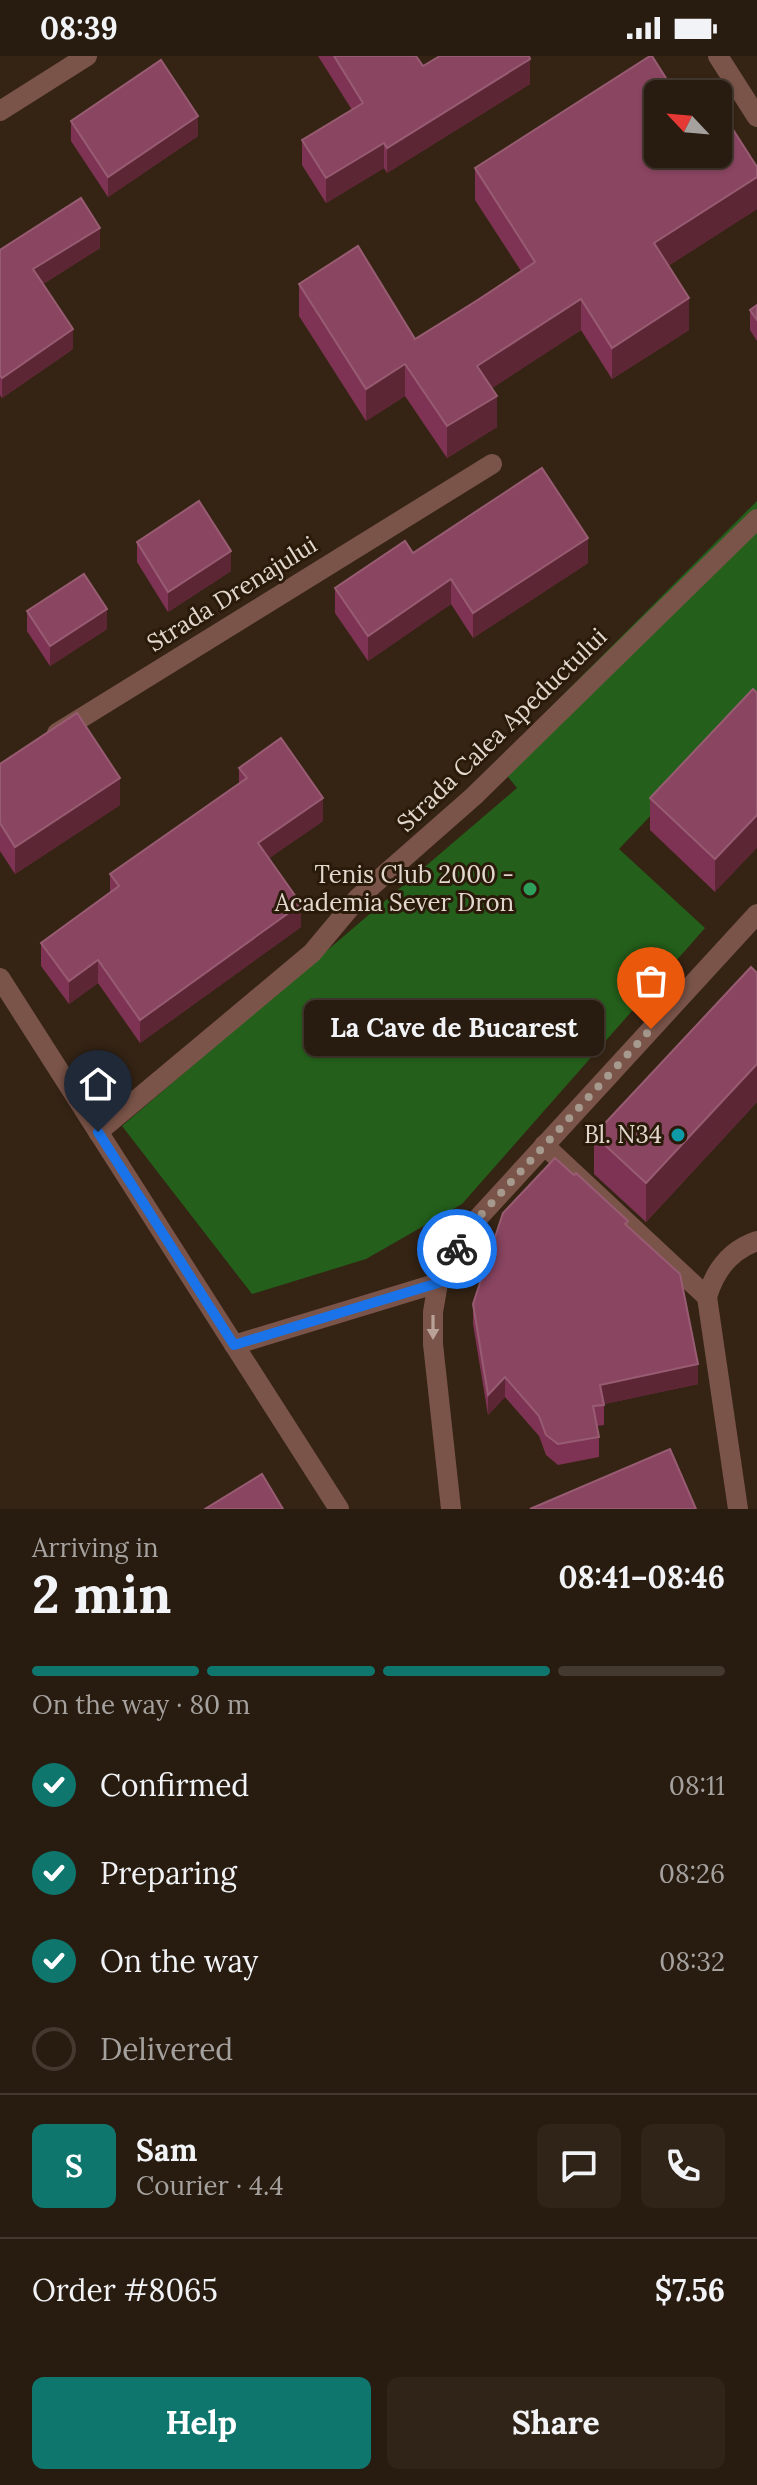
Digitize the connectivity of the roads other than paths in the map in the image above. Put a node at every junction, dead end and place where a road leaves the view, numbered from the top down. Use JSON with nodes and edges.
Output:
{"nodes":[{"id":1,"x":87,"y":56,"type":"edge"},
{"id":2,"x":718,"y":56,"type":"edge"},
{"id":3,"x":0,"y":111,"type":"edge"},
{"id":4,"x":757,"y":117,"type":"edge"},
{"id":5,"x":492,"y":464,"type":"dead end"},
{"id":6,"x":757,"y":519,"type":"edge"},
{"id":7,"x":40,"y":744,"type":"edge"},
{"id":8,"x":757,"y":914,"type":"edge"},
{"id":9,"x":0,"y":978,"type":"edge"},
{"id":10,"x":98,"y":1132,"type":"junction"},
{"id":11,"x":544,"y":1145,"type":"junction"},
{"id":12,"x":757,"y":1241,"type":"edge"},
{"id":13,"x":438,"y":1283,"type":"junction"},
{"id":14,"x":707,"y":1297,"type":"junction"},
{"id":15,"x":234,"y":1345,"type":"junction"},
{"id":16,"x":339,"y":1509,"type":"edge"},
{"id":17,"x":451,"y":1509,"type":"edge"},
{"id":18,"x":738,"y":1509,"type":"edge"}],
"edges":[{"from":1,"to":3,"type":"street"},
{"from":2,"to":4,"type":"street"},
{"from":5,"to":7,"type":"street","name":"Strada Drenajului"},
{"from":6,"to":10,"type":"street","name":"Strada Calea Apeductului"},
{"from":8,"to":11,"type":"street"},
{"from":9,"to":10,"type":"street"},
{"from":10,"to":15,"type":"street"},
{"from":11,"to":13,"type":"street"},
{"from":11,"to":14,"type":"street"},
{"from":12,"to":14,"type":"street"},
{"from":13,"to":15,"type":"street"},
{"from":13,"to":17,"type":"street","one_way":true},
{"from":14,"to":18,"type":"street"},
{"from":15,"to":16,"type":"street"}]}
